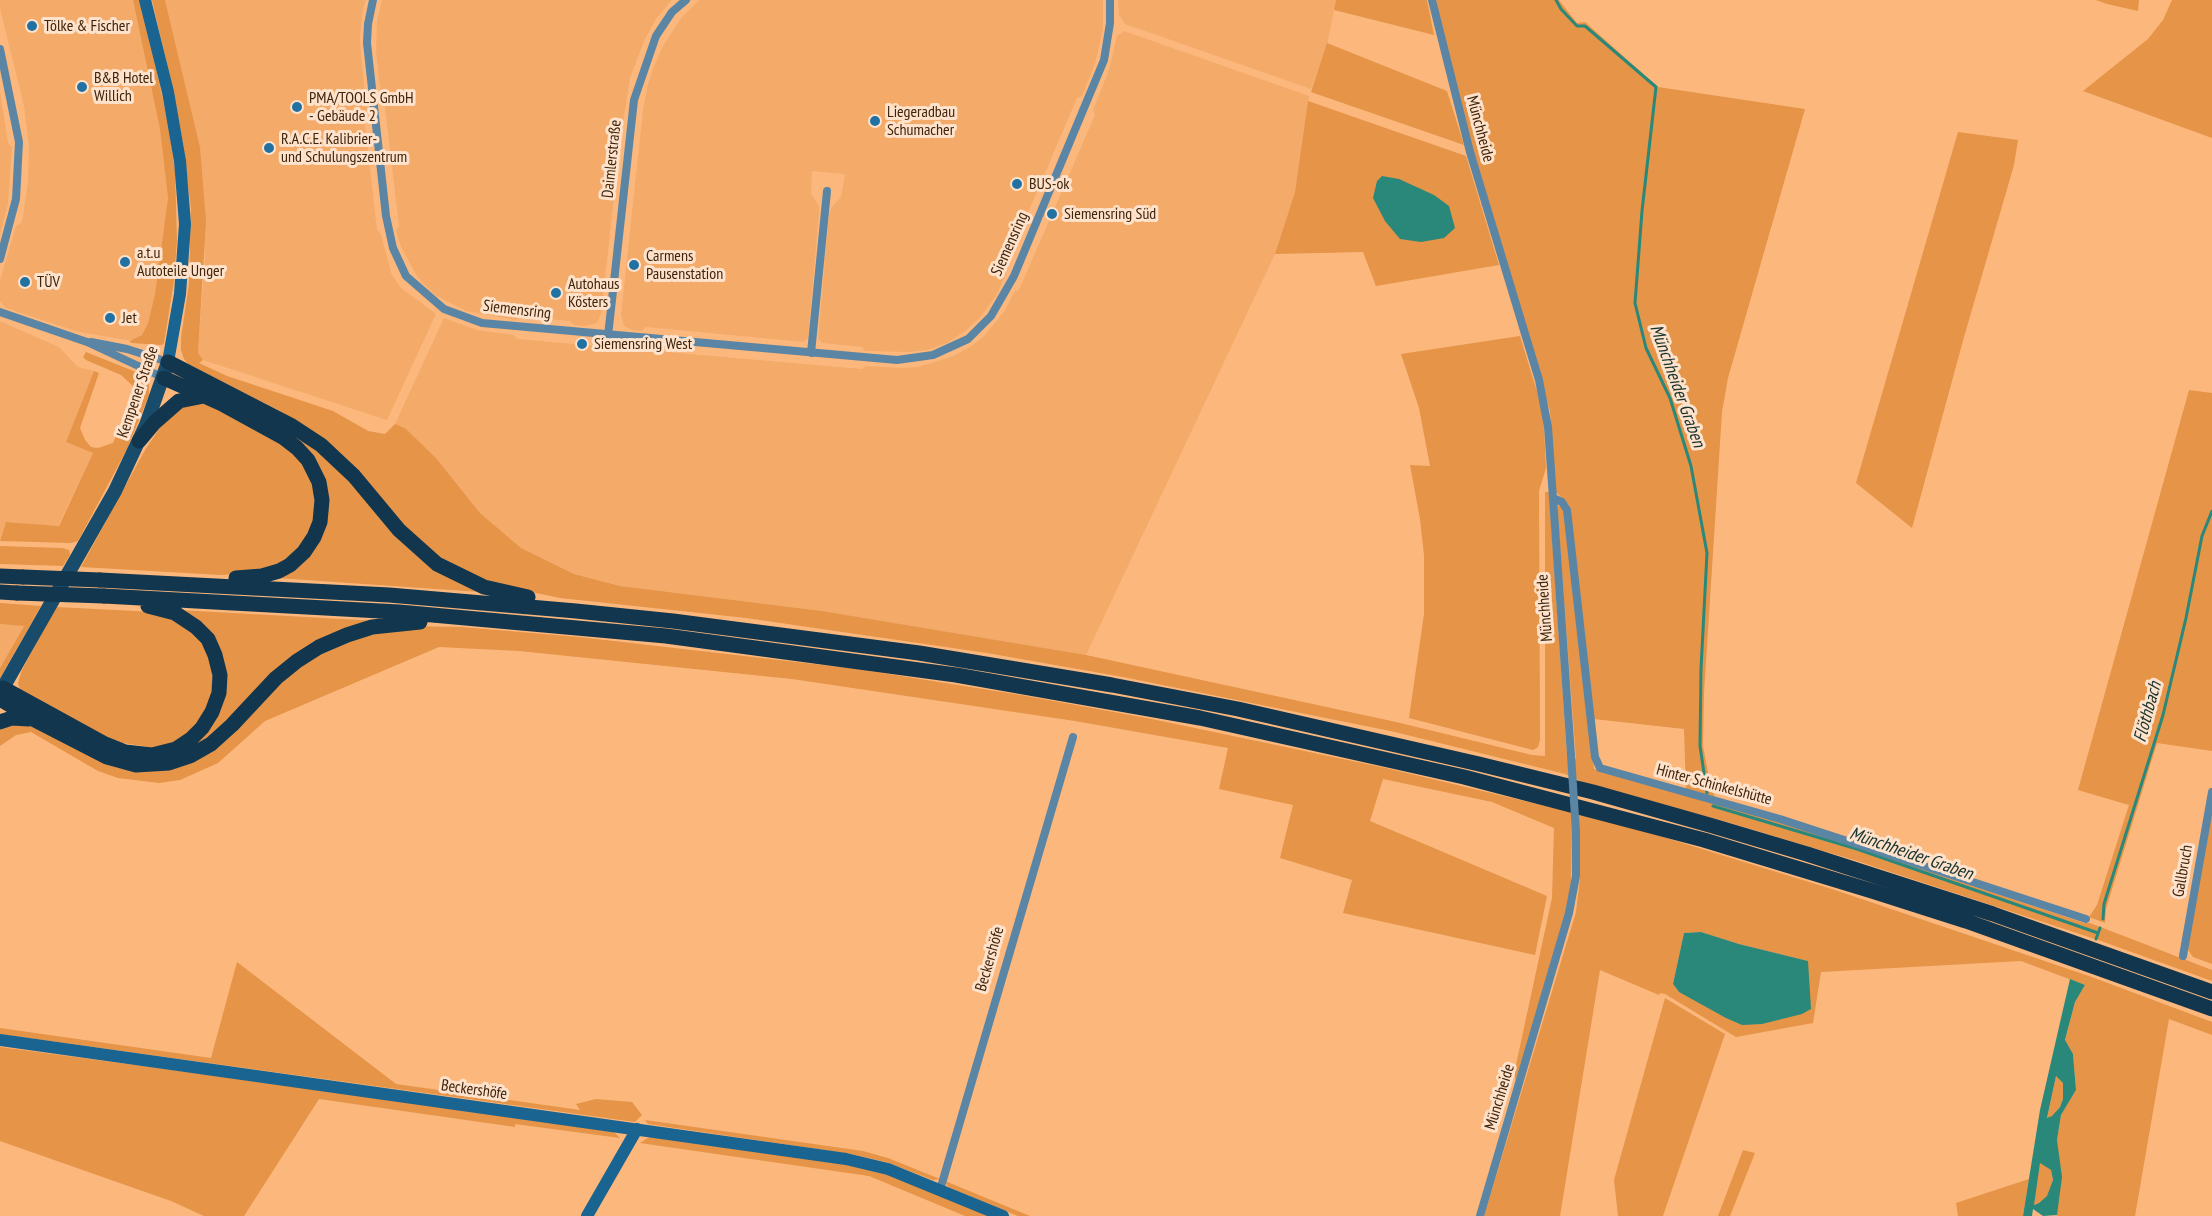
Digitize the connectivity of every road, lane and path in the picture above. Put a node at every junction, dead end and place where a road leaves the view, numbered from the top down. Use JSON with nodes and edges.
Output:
{"nodes":[{"id":1,"x":145,"y":0,"type":"edge"},
{"id":2,"x":373,"y":0,"type":"edge"},
{"id":3,"x":686,"y":0,"type":"edge"},
{"id":4,"x":1110,"y":0,"type":"edge"},
{"id":5,"x":1432,"y":0,"type":"edge"},
{"id":6,"x":0,"y":49,"type":"edge"},
{"id":7,"x":827,"y":191,"type":"dead end"},
{"id":8,"x":0,"y":259,"type":"edge"},
{"id":9,"x":0,"y":312,"type":"edge"},
{"id":10,"x":608,"y":336,"type":"junction"},
{"id":11,"x":87,"y":342,"type":"junction"},
{"id":12,"x":811,"y":353,"type":"junction"},
{"id":13,"x":168,"y":362,"type":"junction"},
{"id":14,"x":164,"y":378,"type":"junction"},
{"id":15,"x":204,"y":396,"type":"junction"},
{"id":16,"x":140,"y":441,"type":"junction"},
{"id":17,"x":1553,"y":498,"type":"junction"},
{"id":18,"x":0,"y":576,"type":"edge"},
{"id":19,"x":144,"y":582,"type":"junction"},
{"id":20,"x":0,"y":592,"type":"edge"},
{"id":21,"x":104,"y":597,"type":"junction"},
{"id":22,"x":576,"y":610,"type":"junction"},
{"id":23,"x":523,"y":622,"type":"junction"},
{"id":24,"x":1,"y":693,"type":"edge"},
{"id":25,"x":35,"y":720,"type":"junction"},
{"id":26,"x":0,"y":722,"type":"edge"},
{"id":27,"x":1073,"y":737,"type":"dead end"},
{"id":28,"x":2212,"y":792,"type":"edge"},
{"id":29,"x":2086,"y":919,"type":"dead end"},
{"id":30,"x":2183,"y":956,"type":"dead end"},
{"id":31,"x":2212,"y":992,"type":"edge"},
{"id":32,"x":2212,"y":1010,"type":"edge"},
{"id":33,"x":0,"y":1040,"type":"edge"},
{"id":34,"x":637,"y":1129,"type":"junction"},
{"id":35,"x":939,"y":1190,"type":"junction"},
{"id":36,"x":587,"y":1216,"type":"edge"},
{"id":37,"x":1003,"y":1216,"type":"edge"},
{"id":38,"x":1480,"y":1216,"type":"edge"}],
"edges":[{"from":1,"to":13,"type":"street","name":"Kempener Straße"},
{"from":2,"to":10,"type":"street","name":"Siemensring"},
{"from":3,"to":10,"type":"street","name":"Daimlerstraße"},
{"from":4,"to":12,"type":"street","name":"Siemensring"},
{"from":5,"to":17,"type":"street","name":"Münchheide"},
{"from":6,"to":8,"type":"street"},
{"from":7,"to":12,"type":"street"},
{"from":9,"to":11,"type":"street"},
{"from":10,"to":12,"type":"street","name":"Siemensring"},
{"from":11,"to":13,"type":"street"},
{"from":11,"to":14,"type":"street"},
{"from":13,"to":14,"type":"main road","name":"Kempener Straße"},
{"from":13,"to":22,"type":"highway"},
{"from":14,"to":15,"type":"highway"},
{"from":14,"to":16,"type":"main road","name":"Kempener Straße"},
{"from":15,"to":16,"type":"highway"},
{"from":15,"to":19,"type":"highway"},
{"from":16,"to":24,"type":"main road","name":"Kempener Straße"},
{"from":17,"to":29,"type":"street","name":"Hinter Schinkelshütte"},
{"from":17,"to":38,"type":"street","name":"Münchheide","bridge":true},
{"from":18,"to":19,"type":"highway","bridge":true},
{"from":19,"to":22,"type":"highway"},
{"from":20,"to":21,"type":"highway","bridge":true},
{"from":21,"to":23,"type":"highway"},
{"from":21,"to":24,"type":"highway"},
{"from":22,"to":31,"type":"highway"},
{"from":23,"to":25,"type":"highway"},
{"from":23,"to":32,"type":"highway"},
{"from":24,"to":25,"type":"highway"},
{"from":25,"to":26,"type":"highway"},
{"from":27,"to":35,"type":"street","name":"Beckershöfe"},
{"from":28,"to":30,"type":"street","name":"Gallbruch"},
{"from":33,"to":34,"type":"street","name":"Beckershöfe"},
{"from":34,"to":35,"type":"street","name":"Beckershöfe"},
{"from":34,"to":36,"type":"street"},
{"from":35,"to":37,"type":"street","name":"Beckershöfe"}]}
